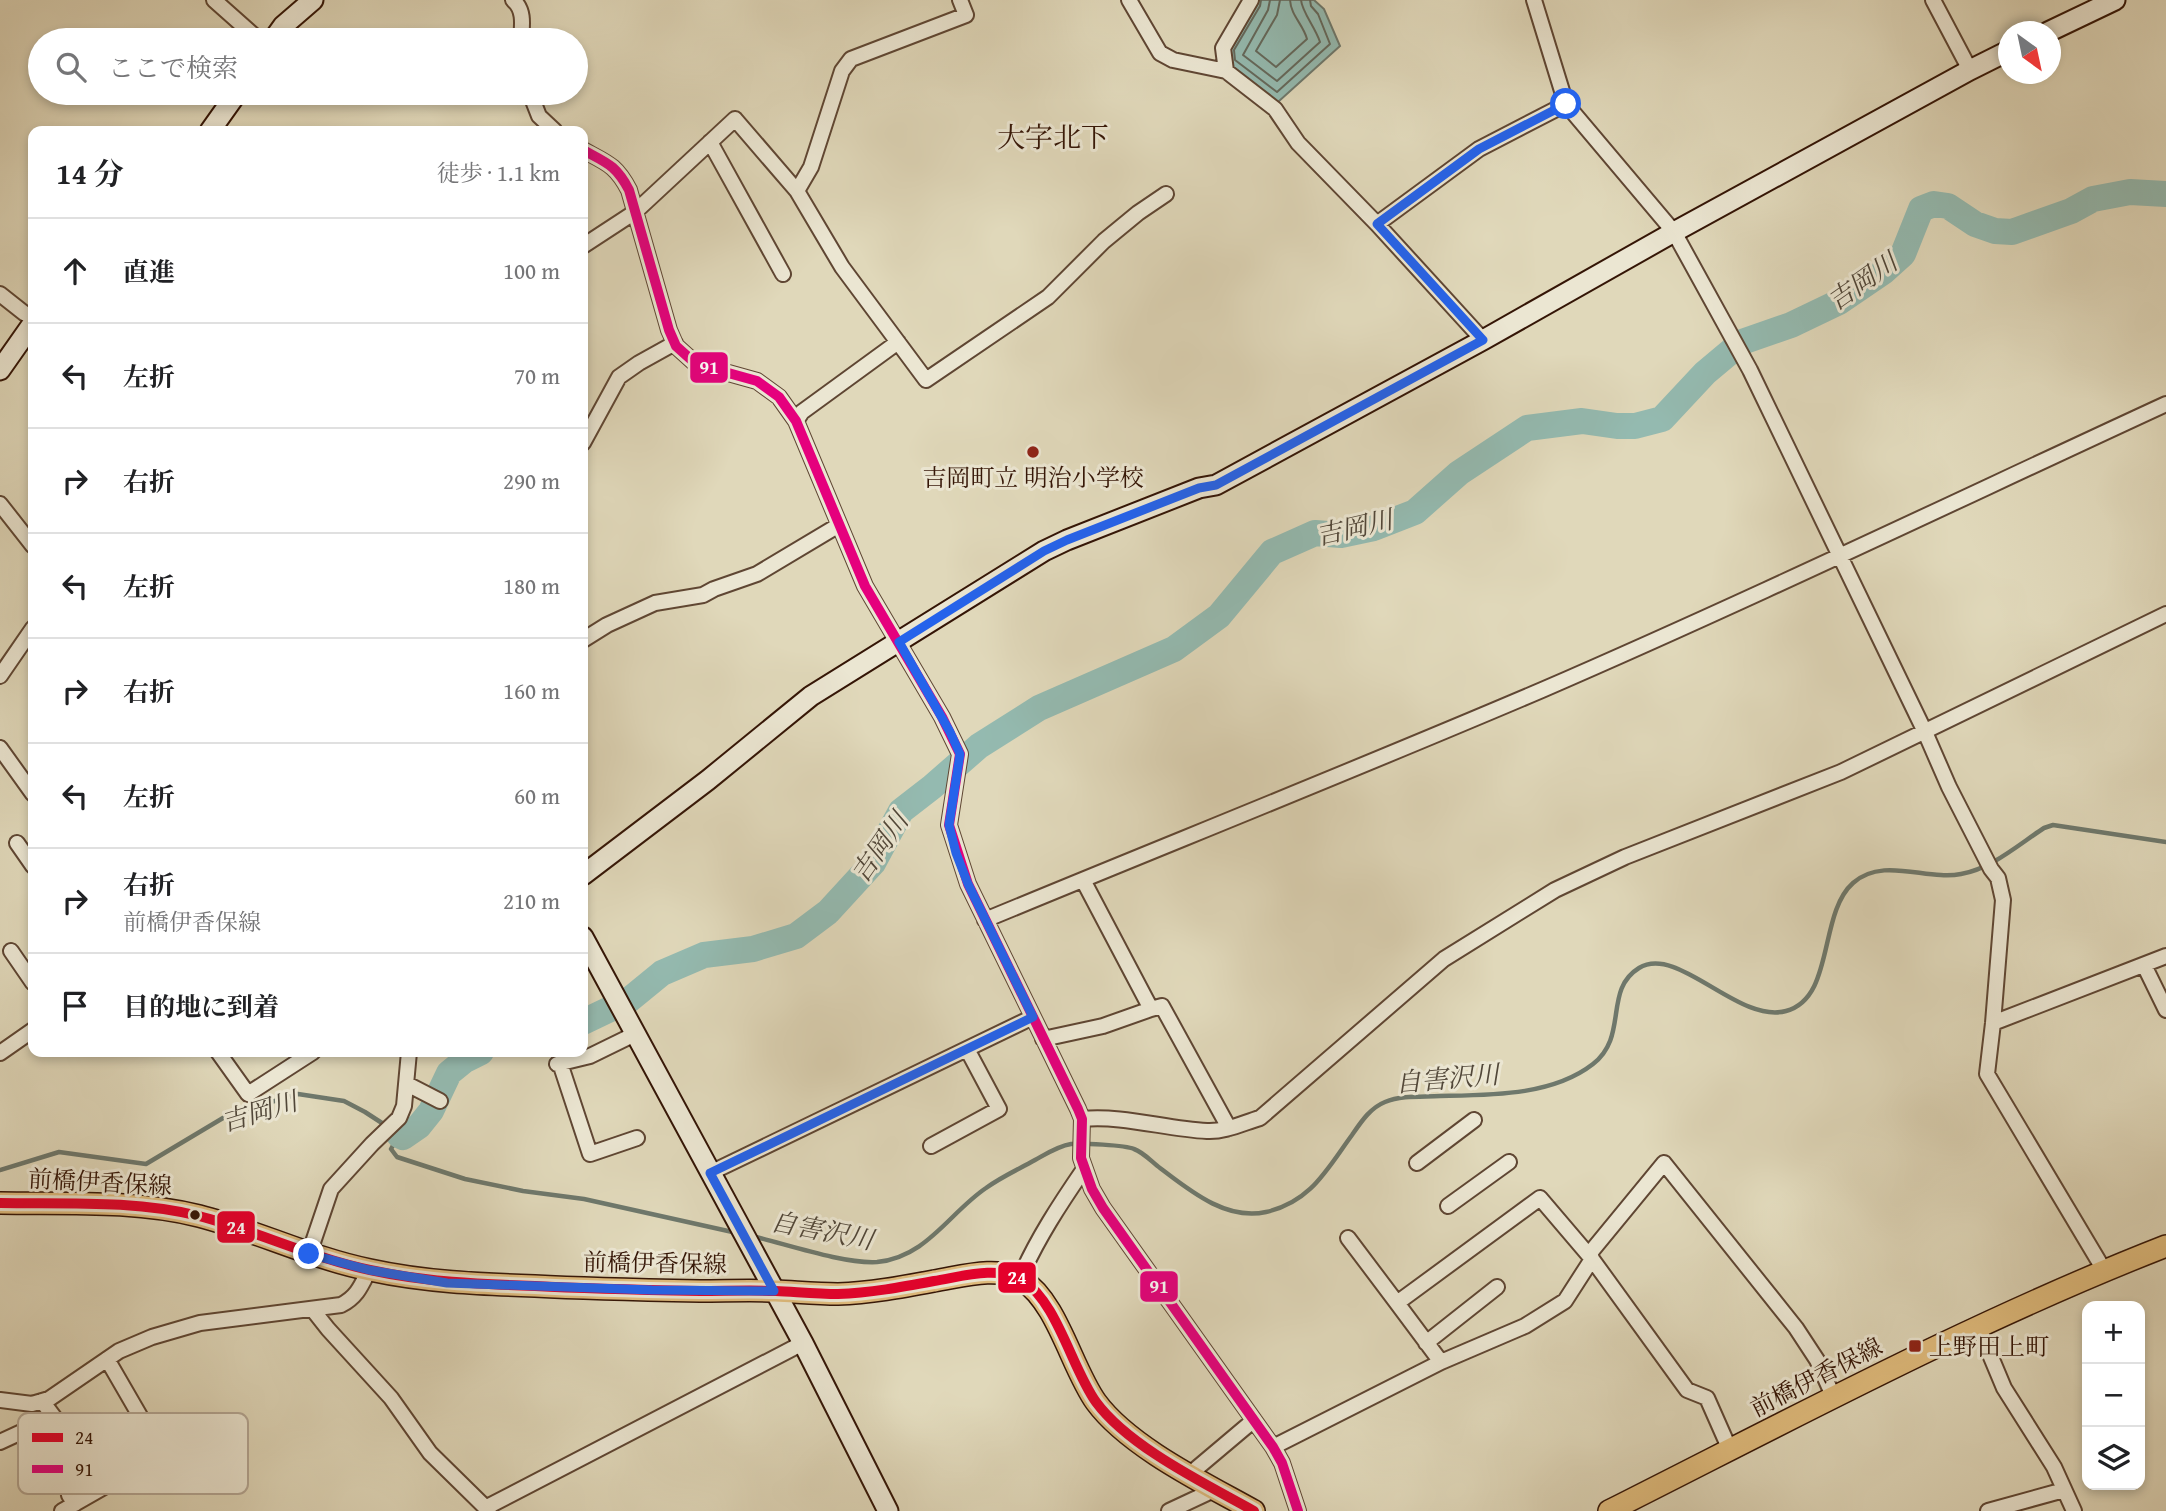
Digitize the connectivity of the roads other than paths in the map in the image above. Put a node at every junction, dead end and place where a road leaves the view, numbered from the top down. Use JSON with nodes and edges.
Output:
{"nodes":[{"id":1,"x":214,"y":0,"type":"edge"},
{"id":2,"x":313,"y":0,"type":"edge"},
{"id":3,"x":513,"y":0,"type":"edge"},
{"id":4,"x":960,"y":0,"type":"edge"},
{"id":5,"x":1129,"y":0,"type":"edge"},
{"id":6,"x":1251,"y":0,"type":"edge"},
{"id":7,"x":1534,"y":0,"type":"edge"},
{"id":8,"x":1933,"y":0,"type":"edge"},
{"id":9,"x":2115,"y":0,"type":"edge"},
{"id":10,"x":2061,"y":26,"type":"edge"},
{"id":11,"x":246,"y":28,"type":"edge"},
{"id":12,"x":282,"y":28,"type":"edge"},
{"id":13,"x":522,"y":28,"type":"edge"},
{"id":14,"x":1998,"y":56,"type":"edge"},
{"id":15,"x":1970,"y":70,"type":"junction"},
{"id":16,"x":1226,"y":71,"type":"junction"},
{"id":17,"x":1566,"y":104,"type":"junction"},
{"id":18,"x":228,"y":105,"type":"edge"},
{"id":19,"x":535,"y":105,"type":"edge"},
{"id":20,"x":214,"y":126,"type":"edge"},
{"id":21,"x":550,"y":126,"type":"edge"},
{"id":22,"x":710,"y":142,"type":"junction"},
{"id":23,"x":588,"y":153,"type":"edge"},
{"id":24,"x":797,"y":191,"type":"junction"},
{"id":25,"x":1166,"y":194,"type":"dead end"},
{"id":26,"x":635,"y":212,"type":"junction"},
{"id":27,"x":1377,"y":224,"type":"junction"},
{"id":28,"x":1674,"y":232,"type":"junction"},
{"id":29,"x":588,"y":244,"type":"edge"},
{"id":30,"x":783,"y":274,"type":"dead end"},
{"id":31,"x":0,"y":293,"type":"edge"},
{"id":32,"x":28,"y":315,"type":"edge"},
{"id":33,"x":28,"y":330,"type":"edge"},
{"id":34,"x":1483,"y":340,"type":"junction"},
{"id":35,"x":898,"y":342,"type":"junction"},
{"id":36,"x":675,"y":343,"type":"junction"},
{"id":37,"x":0,"y":370,"type":"edge"},
{"id":38,"x":2166,"y":404,"type":"edge"},
{"id":39,"x":796,"y":421,"type":"junction"},
{"id":40,"x":588,"y":434,"type":"edge"},
{"id":41,"x":0,"y":504,"type":"edge"},
{"id":42,"x":839,"y":525,"type":"junction"},
{"id":43,"x":28,"y":540,"type":"edge"},
{"id":44,"x":1839,"y":556,"type":"junction"},
{"id":45,"x":2166,"y":614,"type":"edge"},
{"id":46,"x":28,"y":635,"type":"edge"},
{"id":47,"x":588,"y":637,"type":"edge"},
{"id":48,"x":899,"y":642,"type":"junction"},
{"id":49,"x":0,"y":676,"type":"edge"},
{"id":50,"x":1926,"y":732,"type":"junction"},
{"id":51,"x":0,"y":748,"type":"edge"},
{"id":52,"x":28,"y":787,"type":"edge"},
{"id":53,"x":17,"y":843,"type":"dead end"},
{"id":54,"x":28,"y":859,"type":"edge"},
{"id":55,"x":588,"y":871,"type":"edge"},
{"id":56,"x":1083,"y":880,"type":"junction"},
{"id":57,"x":985,"y":920,"type":"junction"},
{"id":58,"x":588,"y":947,"type":"edge"},
{"id":59,"x":11,"y":951,"type":"dead end"},
{"id":60,"x":2166,"y":956,"type":"edge"},
{"id":61,"x":2144,"y":965,"type":"junction"},
{"id":62,"x":28,"y":976,"type":"edge"},
{"id":63,"x":1151,"y":1009,"type":"junction"},
{"id":64,"x":2166,"y":1010,"type":"edge"},
{"id":65,"x":1033,"y":1017,"type":"junction"},
{"id":66,"x":1993,"y":1023,"type":"junction"},
{"id":67,"x":632,"y":1028,"type":"junction"},
{"id":68,"x":28,"y":1033,"type":"edge"},
{"id":69,"x":1043,"y":1039,"type":"junction"},
{"id":70,"x":967,"y":1049,"type":"junction"},
{"id":71,"x":0,"y":1053,"type":"edge"},
{"id":72,"x":588,"y":1056,"type":"edge"},
{"id":73,"x":222,"y":1057,"type":"edge"},
{"id":74,"x":305,"y":1057,"type":"edge"},
{"id":75,"x":409,"y":1057,"type":"edge"},
{"id":76,"x":586,"y":1057,"type":"edge"},
{"id":77,"x":407,"y":1084,"type":"junction"},
{"id":78,"x":440,"y":1101,"type":"dead end"},
{"id":79,"x":1474,"y":1120,"type":"dead end"},
{"id":80,"x":1082,"y":1124,"type":"junction"},
{"id":81,"x":1229,"y":1128,"type":"junction"},
{"id":82,"x":637,"y":1138,"type":"dead end"},
{"id":83,"x":932,"y":1146,"type":"dead end"},
{"id":84,"x":1509,"y":1162,"type":"dead end"},
{"id":85,"x":1417,"y":1163,"type":"dead end"},
{"id":86,"x":1082,"y":1164,"type":"junction"},
{"id":87,"x":710,"y":1173,"type":"junction"},
{"id":88,"x":2,"y":1203,"type":"edge"},
{"id":89,"x":1448,"y":1206,"type":"dead end"},
{"id":90,"x":1348,"y":1238,"type":"dead end"},
{"id":91,"x":2166,"y":1246,"type":"edge"},
{"id":92,"x":309,"y":1254,"type":"junction"},
{"id":93,"x":1592,"y":1259,"type":"junction"},
{"id":94,"x":369,"y":1270,"type":"junction"},
{"id":95,"x":2104,"y":1270,"type":"junction"},
{"id":96,"x":1020,"y":1278,"type":"junction"},
{"id":97,"x":1497,"y":1287,"type":"dead end"},
{"id":98,"x":774,"y":1291,"type":"junction"},
{"id":99,"x":1397,"y":1303,"type":"junction"},
{"id":100,"x":313,"y":1310,"type":"junction"},
{"id":101,"x":1978,"y":1326,"type":"junction"},
{"id":102,"x":803,"y":1343,"type":"junction"},
{"id":103,"x":1426,"y":1343,"type":"junction"},
{"id":104,"x":107,"y":1360,"type":"junction"},
{"id":105,"x":1441,"y":1362,"type":"junction"},
{"id":106,"x":1834,"y":1398,"type":"junction"},
{"id":107,"x":0,"y":1401,"type":"edge"},
{"id":108,"x":42,"y":1401,"type":"junction"},
{"id":109,"x":51,"y":1413,"type":"edge"},
{"id":110,"x":138,"y":1413,"type":"edge"},
{"id":111,"x":1254,"y":1420,"type":"junction"},
{"id":112,"x":18,"y":1434,"type":"edge"},
{"id":113,"x":0,"y":1442,"type":"edge"},
{"id":114,"x":1273,"y":1447,"type":"junction"},
{"id":115,"x":1730,"y":1450,"type":"junction"},
{"id":116,"x":1190,"y":1474,"type":"junction"},
{"id":117,"x":1216,"y":1489,"type":"junction"},
{"id":118,"x":2064,"y":1490,"type":"junction"},
{"id":119,"x":92,"y":1494,"type":"edge"},
{"id":120,"x":68,"y":1508,"type":"edge"},
{"id":121,"x":488,"y":1509,"type":"edge"},
{"id":122,"x":888,"y":1511,"type":"edge"},
{"id":123,"x":1170,"y":1511,"type":"edge"},
{"id":124,"x":1254,"y":1511,"type":"edge"},
{"id":125,"x":1298,"y":1511,"type":"edge"},
{"id":126,"x":1609,"y":1511,"type":"edge"},
{"id":127,"x":1988,"y":1511,"type":"edge"},
{"id":128,"x":2074,"y":1511,"type":"edge"}],
"edges":[{"from":1,"to":11,"type":"street"},
{"from":2,"to":12,"type":"street"},
{"from":3,"to":13,"type":"street"},
{"from":4,"to":24,"type":"street"},
{"from":5,"to":16,"type":"street"},
{"from":6,"to":16,"type":"street"},
{"from":7,"to":17,"type":"street"},
{"from":8,"to":15,"type":"street"},
{"from":9,"to":10,"type":"street"},
{"from":14,"to":15,"type":"street"},
{"from":15,"to":28,"type":"street"},
{"from":16,"to":27,"type":"street"},
{"from":17,"to":27,"type":"street"},
{"from":17,"to":28,"type":"street"},
{"from":18,"to":20,"type":"street"},
{"from":19,"to":21,"type":"street"},
{"from":22,"to":24,"type":"street"},
{"from":22,"to":26,"type":"street"},
{"from":22,"to":30,"type":"street"},
{"from":23,"to":26,"type":"street"},
{"from":24,"to":35,"type":"street"},
{"from":25,"to":35,"type":"street"},
{"from":26,"to":29,"type":"street"},
{"from":26,"to":36,"type":"street"},
{"from":27,"to":34,"type":"street"},
{"from":28,"to":34,"type":"street"},
{"from":28,"to":44,"type":"street"},
{"from":31,"to":32,"type":"street"},
{"from":33,"to":37,"type":"street"},
{"from":34,"to":48,"type":"street"},
{"from":35,"to":39,"type":"street"},
{"from":36,"to":39,"type":"street"},
{"from":36,"to":40,"type":"street"},
{"from":38,"to":44,"type":"street"},
{"from":39,"to":42,"type":"street"},
{"from":41,"to":43,"type":"street"},
{"from":42,"to":47,"type":"street"},
{"from":42,"to":48,"type":"street"},
{"from":44,"to":50,"type":"street"},
{"from":44,"to":56,"type":"street"},
{"from":45,"to":50,"type":"street"},
{"from":46,"to":49,"type":"street"},
{"from":48,"to":55,"type":"street"},
{"from":48,"to":57,"type":"street"},
{"from":50,"to":66,"type":"street"},
{"from":50,"to":81,"type":"street"},
{"from":51,"to":52,"type":"street"},
{"from":53,"to":54,"type":"street"},
{"from":56,"to":57,"type":"street"},
{"from":56,"to":63,"type":"street"},
{"from":57,"to":65,"type":"street"},
{"from":58,"to":67,"type":"street"},
{"from":59,"to":62,"type":"street"},
{"from":60,"to":61,"type":"street"},
{"from":61,"to":64,"type":"street"},
{"from":61,"to":66,"type":"street"},
{"from":63,"to":69,"type":"street"},
{"from":63,"to":81,"type":"street"},
{"from":65,"to":69,"type":"street"},
{"from":65,"to":70,"type":"street"},
{"from":66,"to":95,"type":"street"},
{"from":67,"to":72,"type":"street"},
{"from":67,"to":87,"type":"street"},
{"from":68,"to":71,"type":"street"},
{"from":69,"to":80,"type":"street"},
{"from":70,"to":83,"type":"street"},
{"from":70,"to":87,"type":"street"},
{"from":73,"to":74,"type":"street"},
{"from":75,"to":77,"type":"street"},
{"from":76,"to":82,"type":"street"},
{"from":77,"to":78,"type":"street"},
{"from":77,"to":92,"type":"street"},
{"from":79,"to":85,"type":"street"},
{"from":80,"to":81,"type":"street"},
{"from":80,"to":86,"type":"street"},
{"from":84,"to":89,"type":"street"},
{"from":86,"to":96,"type":"street"},
{"from":86,"to":111,"type":"street"},
{"from":87,"to":98,"type":"street"},
{"from":88,"to":92,"type":"main road","name":"前橋伊香保線"},
{"from":90,"to":99,"type":"street"},
{"from":91,"to":95,"type":"main road","name":"前橋伊香保線"},
{"from":92,"to":94,"type":"main road","name":"前橋伊香保線"},
{"from":93,"to":99,"type":"street"},
{"from":93,"to":105,"type":"street"},
{"from":93,"to":106,"type":"street"},
{"from":93,"to":115,"type":"street"},
{"from":94,"to":98,"type":"main road","name":"前橋伊香保線"},
{"from":94,"to":100,"type":"street"},
{"from":95,"to":101,"type":"main road","name":"前橋伊香保線"},
{"from":96,"to":98,"type":"main road","name":"前橋伊香保線"},
{"from":96,"to":116,"type":"main road"},
{"from":97,"to":103,"type":"street"},
{"from":98,"to":102,"type":"street"},
{"from":99,"to":103,"type":"street"},
{"from":100,"to":104,"type":"street"},
{"from":100,"to":121,"type":"street"},
{"from":101,"to":106,"type":"main road","name":"前橋伊香保線"},
{"from":101,"to":118,"type":"street"},
{"from":102,"to":121,"type":"street"},
{"from":102,"to":122,"type":"street"},
{"from":103,"to":105,"type":"street"},
{"from":104,"to":108,"type":"street"},
{"from":104,"to":110,"type":"street"},
{"from":105,"to":114,"type":"street"},
{"from":106,"to":115,"type":"main road","name":"前橋伊香保線"},
{"from":107,"to":108,"type":"street"},
{"from":108,"to":109,"type":"street"},
{"from":111,"to":114,"type":"street"},
{"from":111,"to":116,"type":"street"},
{"from":112,"to":113,"type":"street"},
{"from":114,"to":125,"type":"street"},
{"from":115,"to":126,"type":"main road","name":"前橋伊香保線"},
{"from":116,"to":117,"type":"main road"},
{"from":117,"to":123,"type":"street"},
{"from":117,"to":124,"type":"main road"},
{"from":118,"to":127,"type":"street"},
{"from":118,"to":128,"type":"street"},
{"from":119,"to":120,"type":"street"}]}
